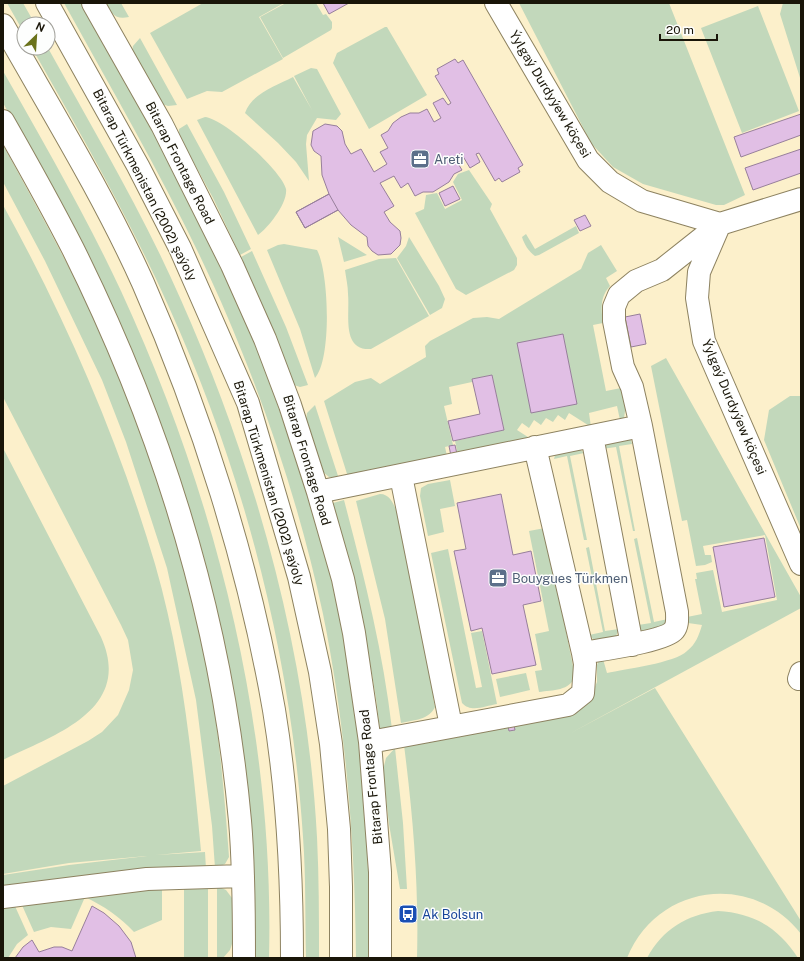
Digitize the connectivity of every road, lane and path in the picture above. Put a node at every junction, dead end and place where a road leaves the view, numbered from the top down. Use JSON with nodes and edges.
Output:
{"nodes":[{"id":1,"x":48,"y":3,"type":"edge"},
{"id":2,"x":93,"y":3,"type":"edge"},
{"id":3,"x":496,"y":3,"type":"edge"},
{"id":4,"x":3,"y":26,"type":"edge"},
{"id":5,"x":3,"y":121,"type":"edge"},
{"id":6,"x":801,"y":200,"type":"edge"},
{"id":7,"x":720,"y":224,"type":"junction"},
{"id":8,"x":641,"y":426,"type":"junction"},
{"id":9,"x":592,"y":436,"type":"junction"},
{"id":10,"x":535,"y":448,"type":"junction"},
{"id":11,"x":401,"y":476,"type":"junction"},
{"id":12,"x":318,"y":492,"type":"junction"},
{"id":13,"x":801,"y":564,"type":"edge"},
{"id":14,"x":632,"y":645,"type":"junction"},
{"id":15,"x":583,"y":653,"type":"junction"},
{"id":16,"x":451,"y":726,"type":"junction"},
{"id":17,"x":370,"y":742,"type":"junction"},
{"id":18,"x":243,"y":876,"type":"junction"},
{"id":19,"x":3,"y":897,"type":"edge"},
{"id":20,"x":244,"y":958,"type":"edge"},
{"id":21,"x":292,"y":958,"type":"edge"},
{"id":22,"x":341,"y":958,"type":"edge"},
{"id":23,"x":380,"y":958,"type":"edge"}],
"edges":[{"from":1,"to":22,"type":"street","name":"Bitarap Türkmenistan (2002) şaýoly"},
{"from":2,"to":12,"type":"street","name":"Bitarap Frontage Road"},
{"from":3,"to":7,"type":"street","name":"Ýylgaý Durdyýew köçesi"},
{"from":4,"to":21,"type":"street"},
{"from":5,"to":18,"type":"street"},
{"from":6,"to":7,"type":"street"},
{"from":7,"to":8,"type":"street"},
{"from":7,"to":13,"type":"street","name":"Ýylgaý Durdyýew köçesi"},
{"from":8,"to":9,"type":"street"},
{"from":8,"to":14,"type":"street"},
{"from":9,"to":10,"type":"street"},
{"from":9,"to":14,"type":"street"},
{"from":10,"to":11,"type":"street"},
{"from":10,"to":15,"type":"street"},
{"from":11,"to":12,"type":"street"},
{"from":11,"to":16,"type":"street"},
{"from":12,"to":17,"type":"street","name":"Bitarap Frontage Road"},
{"from":14,"to":15,"type":"street"},
{"from":15,"to":16,"type":"street"},
{"from":16,"to":17,"type":"street"},
{"from":17,"to":23,"type":"street","name":"Bitarap Frontage Road"},
{"from":18,"to":19,"type":"street"},
{"from":18,"to":20,"type":"street"}]}
